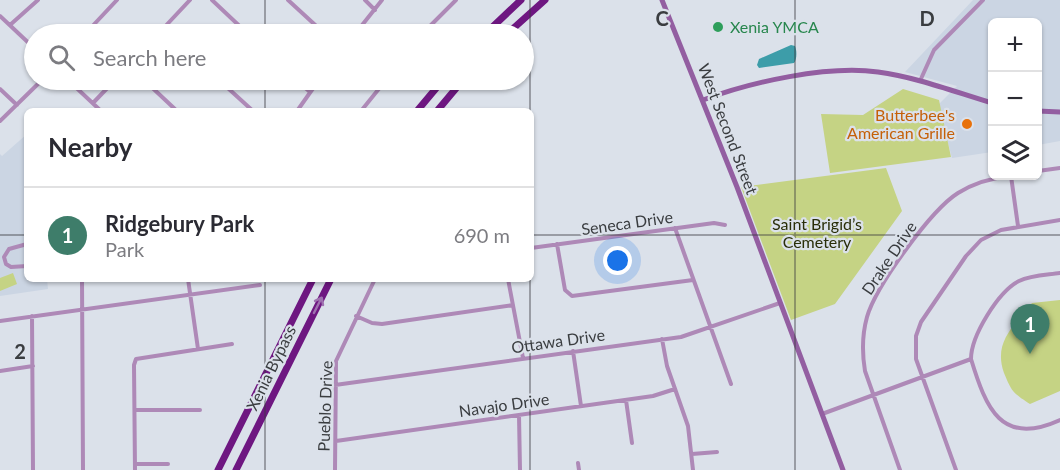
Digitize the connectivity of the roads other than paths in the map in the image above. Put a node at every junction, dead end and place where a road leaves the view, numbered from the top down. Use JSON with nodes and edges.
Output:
{"nodes":[{"id":1,"x":38,"y":0,"type":"edge"},
{"id":2,"x":117,"y":0,"type":"edge"},
{"id":3,"x":190,"y":0,"type":"edge"},
{"id":4,"x":212,"y":0,"type":"edge"},
{"id":5,"x":288,"y":0,"type":"edge"},
{"id":6,"x":365,"y":0,"type":"edge"},
{"id":7,"x":382,"y":0,"type":"edge"},
{"id":8,"x":456,"y":0,"type":"edge"},
{"id":9,"x":521,"y":0,"type":"edge"},
{"id":10,"x":545,"y":0,"type":"edge"},
{"id":11,"x":662,"y":0,"type":"edge"},
{"id":12,"x":983,"y":0,"type":"edge"},
{"id":13,"x":375,"y":10,"type":"junction"},
{"id":14,"x":0,"y":16,"type":"edge"},
{"id":15,"x":94,"y":24,"type":"edge"},
{"id":16,"x":167,"y":24,"type":"edge"},
{"id":17,"x":237,"y":24,"type":"edge"},
{"id":18,"x":314,"y":24,"type":"edge"},
{"id":19,"x":365,"y":24,"type":"edge"},
{"id":20,"x":432,"y":24,"type":"edge"},
{"id":21,"x":496,"y":24,"type":"edge"},
{"id":22,"x":518,"y":24,"type":"edge"},
{"id":23,"x":10,"y":25,"type":"junction"},
{"id":24,"x":24,"y":38,"type":"edge"},
{"id":25,"x":920,"y":82,"type":"junction"},
{"id":26,"x":0,"y":89,"type":"edge"},
{"id":27,"x":32,"y":90,"type":"edge"},
{"id":28,"x":79,"y":90,"type":"edge"},
{"id":29,"x":105,"y":90,"type":"edge"},
{"id":30,"x":155,"y":90,"type":"edge"},
{"id":31,"x":230,"y":90,"type":"edge"},
{"id":32,"x":308,"y":90,"type":"edge"},
{"id":33,"x":378,"y":90,"type":"edge"},
{"id":34,"x":435,"y":90,"type":"edge"},
{"id":35,"x":455,"y":90,"type":"edge"},
{"id":36,"x":310,"y":92,"type":"joint"},
{"id":37,"x":703,"y":100,"type":"junction"},
{"id":38,"x":988,"y":102,"type":"edge"},
{"id":39,"x":93,"y":103,"type":"junction"},
{"id":40,"x":17,"y":105,"type":"junction"},
{"id":41,"x":98,"y":108,"type":"edge"},
{"id":42,"x":174,"y":108,"type":"edge"},
{"id":43,"x":250,"y":108,"type":"edge"},
{"id":44,"x":299,"y":108,"type":"edge"},
{"id":45,"x":363,"y":108,"type":"edge"},
{"id":46,"x":420,"y":108,"type":"edge"},
{"id":47,"x":440,"y":108,"type":"edge"},
{"id":48,"x":1042,"y":111,"type":"edge"},
{"id":49,"x":1060,"y":112,"type":"edge"},
{"id":50,"x":0,"y":121,"type":"edge"},
{"id":51,"x":1060,"y":168,"type":"edge"},
{"id":52,"x":1042,"y":170,"type":"edge"},
{"id":53,"x":988,"y":179,"type":"edge"},
{"id":54,"x":1011,"y":180,"type":"edge"},
{"id":55,"x":1060,"y":220,"type":"edge"},
{"id":56,"x":725,"y":225,"type":"dead end"},
{"id":57,"x":1018,"y":226,"type":"junction"},
{"id":58,"x":675,"y":228,"type":"junction"},
{"id":59,"x":557,"y":244,"type":"junction"},
{"id":60,"x":24,"y":245,"type":"edge"},
{"id":61,"x":534,"y":248,"type":"edge"},
{"id":62,"x":24,"y":266,"type":"edge"},
{"id":63,"x":1060,"y":273,"type":"edge"},
{"id":64,"x":693,"y":280,"type":"junction"},
{"id":65,"x":82,"y":282,"type":"edge"},
{"id":66,"x":188,"y":282,"type":"edge"},
{"id":67,"x":313,"y":282,"type":"edge"},
{"id":68,"x":330,"y":282,"type":"edge"},
{"id":69,"x":373,"y":282,"type":"edge"},
{"id":70,"x":509,"y":282,"type":"edge"},
{"id":71,"x":260,"y":285,"type":"dead end"},
{"id":72,"x":190,"y":295,"type":"junction"},
{"id":73,"x":780,"y":303,"type":"junction"},
{"id":74,"x":513,"y":305,"type":"junction"},
{"id":75,"x":82,"y":309,"type":"junction"},
{"id":76,"x":32,"y":316,"type":"junction"},
{"id":77,"x":356,"y":316,"type":"junction"},
{"id":78,"x":0,"y":321,"type":"edge"},
{"id":79,"x":711,"y":327,"type":"junction"},
{"id":80,"x":662,"y":339,"type":"junction"},
{"id":81,"x":232,"y":344,"type":"dead end"},
{"id":82,"x":198,"y":349,"type":"junction"},
{"id":83,"x":573,"y":351,"type":"junction"},
{"id":84,"x":523,"y":358,"type":"junction"},
{"id":85,"x":971,"y":359,"type":"junction"},
{"id":86,"x":33,"y":366,"type":"junction"},
{"id":87,"x":0,"y":371,"type":"edge"},
{"id":88,"x":922,"y":377,"type":"junction"},
{"id":89,"x":731,"y":384,"type":"dead end"},
{"id":90,"x":335,"y":385,"type":"junction"},
{"id":91,"x":675,"y":389,"type":"junction"},
{"id":92,"x":873,"y":395,"type":"junction"},
{"id":93,"x":626,"y":400,"type":"junction"},
{"id":94,"x":581,"y":406,"type":"junction"},
{"id":95,"x":135,"y":410,"type":"junction"},
{"id":96,"x":200,"y":410,"type":"dead end"},
{"id":97,"x":822,"y":414,"type":"junction"},
{"id":98,"x":519,"y":415,"type":"junction"},
{"id":99,"x":1060,"y":420,"type":"edge"},
{"id":100,"x":336,"y":441,"type":"junction"},
{"id":101,"x":632,"y":443,"type":"dead end"},
{"id":102,"x":717,"y":452,"type":"dead end"},
{"id":103,"x":692,"y":454,"type":"junction"},
{"id":104,"x":578,"y":463,"type":"dead end"},
{"id":105,"x":135,"y":464,"type":"junction"},
{"id":106,"x":168,"y":464,"type":"dead end"},
{"id":107,"x":33,"y":470,"type":"edge"},
{"id":108,"x":83,"y":470,"type":"edge"},
{"id":109,"x":135,"y":470,"type":"edge"},
{"id":110,"x":217,"y":470,"type":"edge"},
{"id":111,"x":237,"y":470,"type":"edge"},
{"id":112,"x":335,"y":470,"type":"edge"},
{"id":113,"x":520,"y":470,"type":"edge"},
{"id":114,"x":579,"y":470,"type":"edge"},
{"id":115,"x":693,"y":470,"type":"edge"},
{"id":116,"x":843,"y":470,"type":"edge"},
{"id":117,"x":900,"y":470,"type":"edge"},
{"id":118,"x":956,"y":470,"type":"edge"}],
"edges":[{"from":1,"to":23,"type":"street"},
{"from":2,"to":15,"type":"street"},
{"from":3,"to":16,"type":"street"},
{"from":4,"to":17,"type":"street"},
{"from":5,"to":18,"type":"street"},
{"from":6,"to":13,"type":"street"},
{"from":7,"to":13,"type":"street"},
{"from":8,"to":20,"type":"street"},
{"from":9,"to":21,"type":"highway"},
{"from":10,"to":22,"type":"highway"},
{"from":11,"to":37,"type":"main road","name":"West Second Street"},
{"from":12,"to":25,"type":"street"},
{"from":13,"to":19,"type":"street"},
{"from":14,"to":23,"type":"street"},
{"from":23,"to":24,"type":"street"},
{"from":25,"to":37,"type":"main road"},
{"from":25,"to":38,"type":"main road"},
{"from":26,"to":40,"type":"street"},
{"from":27,"to":40,"type":"street"},
{"from":28,"to":39,"type":"street"},
{"from":29,"to":39,"type":"street"},
{"from":30,"to":42,"type":"street"},
{"from":31,"to":43,"type":"street"},
{"from":32,"to":36,"type":"street"},
{"from":33,"to":45,"type":"street"},
{"from":34,"to":46,"type":"highway"},
{"from":35,"to":47,"type":"highway"},
{"from":36,"to":44,"type":"street"},
{"from":37,"to":73,"type":"main road","name":"West Second Street"},
{"from":39,"to":41,"type":"street"},
{"from":40,"to":50,"type":"street"},
{"from":48,"to":49,"type":"main road"},
{"from":51,"to":52,"type":"street"},
{"from":53,"to":92,"type":"street","name":"Drake Drive"},
{"from":54,"to":57,"type":"street"},
{"from":55,"to":57,"type":"street"},
{"from":56,"to":58,"type":"street","name":"Seneca Drive"},
{"from":57,"to":88,"type":"street"},
{"from":58,"to":59,"type":"street","name":"Seneca Drive"},
{"from":58,"to":64,"type":"street"},
{"from":59,"to":61,"type":"street","name":"Seneca Drive"},
{"from":59,"to":64,"type":"street"},
{"from":60,"to":62,"type":"street"},
{"from":63,"to":85,"type":"street"},
{"from":64,"to":79,"type":"street"},
{"from":65,"to":75,"type":"street"},
{"from":66,"to":72,"type":"street"},
{"from":67,"to":110,"type":"highway","name":"Xenia Bypass"},
{"from":111,"to":68,"type":"highway","name":"Xenia Bypass","one_way":true},
{"from":69,"to":77,"type":"street","name":"Pueblo Drive"},
{"from":70,"to":74,"type":"street"},
{"from":71,"to":72,"type":"street"},
{"from":72,"to":75,"type":"street"},
{"from":72,"to":82,"type":"street"},
{"from":73,"to":79,"type":"street","name":"Ottawa Drive"},
{"from":73,"to":97,"type":"main road","name":"West Second Street"},
{"from":74,"to":77,"type":"street"},
{"from":74,"to":84,"type":"street"},
{"from":75,"to":76,"type":"street"},
{"from":75,"to":108,"type":"street"},
{"from":76,"to":78,"type":"street"},
{"from":76,"to":86,"type":"street"},
{"from":77,"to":90,"type":"street","name":"Pueblo Drive"},
{"from":79,"to":80,"type":"street","name":"Ottawa Drive"},
{"from":79,"to":89,"type":"street"},
{"from":80,"to":83,"type":"street","name":"Ottawa Drive"},
{"from":80,"to":91,"type":"street"},
{"from":81,"to":82,"type":"street"},
{"from":82,"to":95,"type":"street"},
{"from":83,"to":84,"type":"street","name":"Ottawa Drive"},
{"from":83,"to":94,"type":"street"},
{"from":84,"to":90,"type":"street","name":"Ottawa Drive"},
{"from":85,"to":88,"type":"street"},
{"from":85,"to":99,"type":"street"},
{"from":86,"to":87,"type":"street"},
{"from":86,"to":107,"type":"street"},
{"from":88,"to":92,"type":"street"},
{"from":88,"to":118,"type":"street"},
{"from":90,"to":100,"type":"street","name":"Pueblo Drive"},
{"from":91,"to":93,"type":"street","name":"Navajo Drive"},
{"from":91,"to":103,"type":"street"},
{"from":92,"to":97,"type":"street"},
{"from":92,"to":117,"type":"street","name":"Drake Drive"},
{"from":93,"to":94,"type":"street","name":"Navajo Drive"},
{"from":93,"to":101,"type":"street"},
{"from":94,"to":98,"type":"street","name":"Navajo Drive"},
{"from":95,"to":96,"type":"street"},
{"from":95,"to":105,"type":"street"},
{"from":97,"to":116,"type":"main road","name":"West Second Street"},
{"from":98,"to":100,"type":"street","name":"Navajo Drive"},
{"from":98,"to":113,"type":"street"},
{"from":100,"to":112,"type":"street","name":"Pueblo Drive"},
{"from":102,"to":103,"type":"street"},
{"from":103,"to":115,"type":"street"},
{"from":104,"to":114,"type":"street"},
{"from":105,"to":106,"type":"street"},
{"from":105,"to":109,"type":"street"}]}
